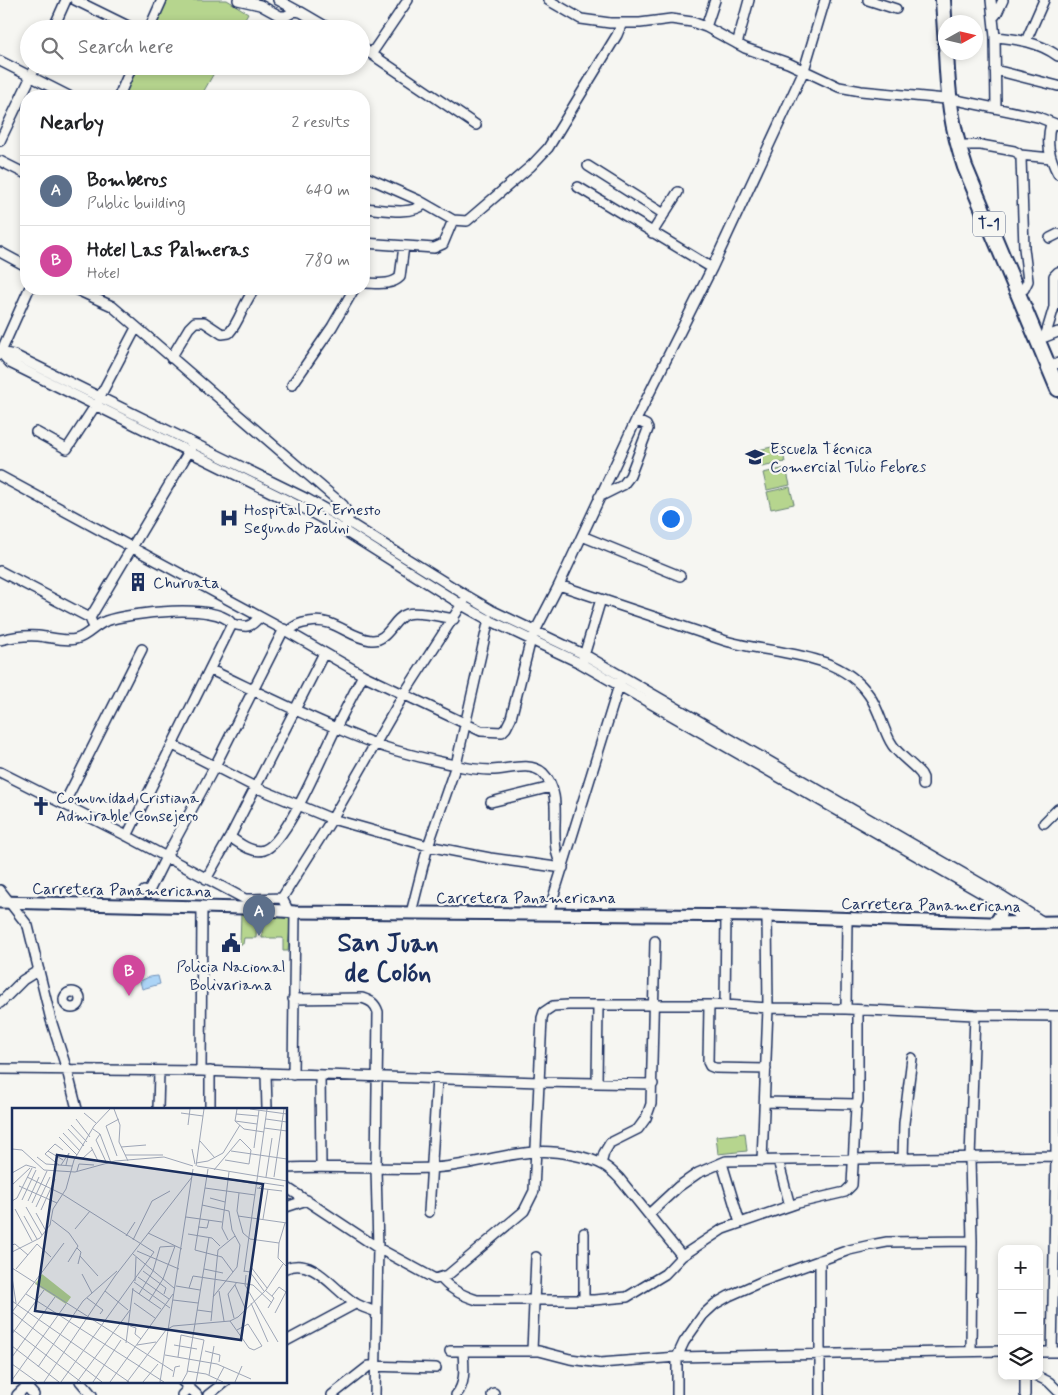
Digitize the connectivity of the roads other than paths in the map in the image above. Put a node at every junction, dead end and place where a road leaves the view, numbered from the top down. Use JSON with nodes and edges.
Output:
{"nodes":[{"id":1,"x":66,"y":0,"type":"edge"},
{"id":2,"x":75,"y":0,"type":"edge"},
{"id":3,"x":162,"y":0,"type":"edge"},
{"id":4,"x":238,"y":0,"type":"edge"},
{"id":5,"x":278,"y":0,"type":"edge"},
{"id":6,"x":408,"y":0,"type":"edge"},
{"id":7,"x":548,"y":0,"type":"edge"},
{"id":8,"x":715,"y":0,"type":"edge"},
{"id":9,"x":749,"y":0,"type":"edge"},
{"id":10,"x":825,"y":0,"type":"edge"},
{"id":11,"x":868,"y":0,"type":"edge"},
{"id":12,"x":943,"y":0,"type":"edge"},
{"id":13,"x":951,"y":0,"type":"edge"},
{"id":14,"x":991,"y":0,"type":"edge"},
{"id":15,"x":1003,"y":0,"type":"edge"},
{"id":16,"x":1044,"y":0,"type":"edge"},
{"id":17,"x":896,"y":9,"type":"dead end"},
{"id":18,"x":300,"y":12,"type":"junction"},
{"id":19,"x":944,"y":15,"type":"edge"},
{"id":20,"x":952,"y":15,"type":"edge"},
{"id":21,"x":993,"y":18,"type":"junction"},
{"id":22,"x":57,"y":20,"type":"edge"},
{"id":23,"x":116,"y":20,"type":"edge"},
{"id":24,"x":153,"y":20,"type":"edge"},
{"id":25,"x":314,"y":20,"type":"edge"},
{"id":26,"x":622,"y":23,"type":"junction"},
{"id":27,"x":706,"y":27,"type":"junction"},
{"id":28,"x":995,"y":37,"type":"junction"},
{"id":29,"x":1026,"y":41,"type":"junction"},
{"id":30,"x":737,"y":44,"type":"junction"},
{"id":31,"x":372,"y":53,"type":"joint"},
{"id":32,"x":1058,"y":56,"type":"edge"},
{"id":33,"x":947,"y":60,"type":"edge"},
{"id":34,"x":954,"y":60,"type":"edge"},
{"id":35,"x":0,"y":61,"type":"edge"},
{"id":36,"x":804,"y":70,"type":"junction"},
{"id":37,"x":995,"y":70,"type":"junction"},
{"id":38,"x":20,"y":71,"type":"edge"},
{"id":39,"x":27,"y":75,"type":"edge"},
{"id":40,"x":128,"y":75,"type":"edge"},
{"id":41,"x":31,"y":77,"type":"junction"},
{"id":42,"x":1058,"y":86,"type":"edge"},
{"id":43,"x":25,"y":90,"type":"edge"},
{"id":44,"x":56,"y":90,"type":"edge"},
{"id":45,"x":122,"y":90,"type":"edge"},
{"id":46,"x":952,"y":99,"type":"junction"},
{"id":47,"x":20,"y":100,"type":"edge"},
{"id":48,"x":996,"y":107,"type":"junction"},
{"id":49,"x":1055,"y":124,"type":"edge"},
{"id":50,"x":476,"y":125,"type":"dead end"},
{"id":51,"x":0,"y":141,"type":"edge"},
{"id":52,"x":966,"y":145,"type":"junction"},
{"id":53,"x":1020,"y":155,"type":"junction"},
{"id":54,"x":1051,"y":158,"type":"junction"},
{"id":55,"x":0,"y":161,"type":"edge"},
{"id":56,"x":588,"y":166,"type":"dead end"},
{"id":57,"x":20,"y":171,"type":"edge"},
{"id":58,"x":1058,"y":174,"type":"edge"},
{"id":59,"x":370,"y":178,"type":"edge"},
{"id":60,"x":578,"y":188,"type":"dead end"},
{"id":61,"x":678,"y":192,"type":"dead end"},
{"id":62,"x":424,"y":204,"type":"junction"},
{"id":63,"x":370,"y":208,"type":"edge"},
{"id":64,"x":664,"y":214,"type":"junction"},
{"id":65,"x":453,"y":220,"type":"junction"},
{"id":66,"x":652,"y":233,"type":"junction"},
{"id":67,"x":370,"y":243,"type":"edge"},
{"id":68,"x":404,"y":246,"type":"junction"},
{"id":69,"x":0,"y":252,"type":"edge"},
{"id":70,"x":20,"y":263,"type":"edge"},
{"id":71,"x":712,"y":268,"type":"junction"},
{"id":72,"x":1058,"y":272,"type":"edge"},
{"id":73,"x":370,"y":283,"type":"edge"},
{"id":74,"x":1024,"y":289,"type":"junction"},
{"id":75,"x":26,"y":295,"type":"edge"},
{"id":76,"x":88,"y":295,"type":"edge"},
{"id":77,"x":252,"y":295,"type":"edge"},
{"id":78,"x":351,"y":295,"type":"edge"},
{"id":79,"x":136,"y":328,"type":"junction"},
{"id":80,"x":1058,"y":332,"type":"edge"},
{"id":81,"x":1045,"y":337,"type":"junction"},
{"id":82,"x":0,"y":353,"type":"edge"},
{"id":83,"x":171,"y":358,"type":"junction"},
{"id":84,"x":1057,"y":365,"type":"edge"},
{"id":85,"x":292,"y":385,"type":"dead end"},
{"id":86,"x":1058,"y":389,"type":"edge"},
{"id":87,"x":97,"y":402,"type":"junction"},
{"id":88,"x":636,"y":420,"type":"junction"},
{"id":89,"x":36,"y":432,"type":"dead end"},
{"id":90,"x":191,"y":448,"type":"junction"},
{"id":91,"x":0,"y":476,"type":"edge"},
{"id":92,"x":599,"y":497,"type":"junction"},
{"id":93,"x":345,"y":526,"type":"junction"},
{"id":94,"x":582,"y":536,"type":"junction"},
{"id":95,"x":131,"y":548,"type":"junction"},
{"id":96,"x":0,"y":571,"type":"edge"},
{"id":97,"x":680,"y":576,"type":"dead end"},
{"id":98,"x":559,"y":585,"type":"junction"},
{"id":99,"x":601,"y":599,"type":"junction"},
{"id":100,"x":465,"y":601,"type":"junction"},
{"id":101,"x":259,"y":617,"type":"junction"},
{"id":102,"x":90,"y":618,"type":"junction"},
{"id":103,"x":454,"y":619,"type":"junction"},
{"id":104,"x":489,"y":620,"type":"junction"},
{"id":105,"x":232,"y":624,"type":"junction"},
{"id":106,"x":94,"y":628,"type":"junction"},
{"id":107,"x":286,"y":631,"type":"junction"},
{"id":108,"x":533,"y":635,"type":"junction"},
{"id":109,"x":0,"y":640,"type":"edge"},
{"id":110,"x":142,"y":649,"type":"dead end"},
{"id":111,"x":324,"y":653,"type":"junction"},
{"id":112,"x":582,"y":659,"type":"junction"},
{"id":113,"x":211,"y":670,"type":"junction"},
{"id":114,"x":363,"y":676,"type":"junction"},
{"id":115,"x":621,"y":682,"type":"junction"},
{"id":116,"x":254,"y":690,"type":"junction"},
{"id":117,"x":404,"y":694,"type":"junction"},
{"id":118,"x":294,"y":710,"type":"junction"},
{"id":119,"x":466,"y":724,"type":"junction"},
{"id":120,"x":336,"y":728,"type":"junction"},
{"id":121,"x":375,"y":744,"type":"junction"},
{"id":122,"x":173,"y":745,"type":"junction"},
{"id":123,"x":456,"y":765,"type":"junction"},
{"id":124,"x":215,"y":766,"type":"junction"},
{"id":125,"x":0,"y":772,"type":"edge"},
{"id":126,"x":923,"y":785,"type":"dead end"},
{"id":127,"x":255,"y":787,"type":"junction"},
{"id":128,"x":550,"y":787,"type":"junction"},
{"id":129,"x":491,"y":802,"type":"dead end"},
{"id":130,"x":64,"y":804,"type":"junction"},
{"id":131,"x":298,"y":806,"type":"junction"},
{"id":132,"x":1058,"y":809,"type":"edge"},
{"id":133,"x":332,"y":819,"type":"junction"},
{"id":134,"x":1044,"y":823,"type":"dead end"},
{"id":135,"x":127,"y":836,"type":"junction"},
{"id":136,"x":230,"y":837,"type":"junction"},
{"id":137,"x":428,"y":846,"type":"junction"},
{"id":138,"x":166,"y":857,"type":"junction"},
{"id":139,"x":563,"y":868,"type":"junction"},
{"id":140,"x":206,"y":879,"type":"junction"},
{"id":141,"x":0,"y":890,"type":"edge"},
{"id":142,"x":144,"y":891,"type":"dead end"},
{"id":143,"x":282,"y":898,"type":"junction"},
{"id":144,"x":252,"y":899,"type":"junction"},
{"id":145,"x":998,"y":901,"type":"junction"},
{"id":146,"x":5,"y":902,"type":"edge"},
{"id":147,"x":202,"y":907,"type":"junction"},
{"id":148,"x":242,"y":908,"type":"junction"},
{"id":149,"x":290,"y":911,"type":"junction"},
{"id":150,"x":411,"y":913,"type":"junction"},
{"id":151,"x":548,"y":914,"type":"junction"},
{"id":152,"x":726,"y":915,"type":"junction"},
{"id":153,"x":767,"y":916,"type":"junction"},
{"id":154,"x":847,"y":920,"type":"junction"},
{"id":155,"x":994,"y":923,"type":"junction"},
{"id":156,"x":1049,"y":923,"type":"edge"},
{"id":157,"x":655,"y":941,"type":"dead end"},
{"id":158,"x":39,"y":970,"type":"junction"},
{"id":159,"x":293,"y":999,"type":"junction"},
{"id":160,"x":0,"y":1003,"type":"edge"},
{"id":161,"x":654,"y":1005,"type":"junction"},
{"id":162,"x":709,"y":1005,"type":"junction"},
{"id":163,"x":725,"y":1005,"type":"junction"},
{"id":164,"x":598,"y":1006,"type":"junction"},
{"id":165,"x":768,"y":1008,"type":"junction"},
{"id":166,"x":846,"y":1009,"type":"junction"},
{"id":167,"x":858,"y":1010,"type":"junction"},
{"id":168,"x":975,"y":1015,"type":"junction"},
{"id":169,"x":1057,"y":1016,"type":"edge"},
{"id":170,"x":912,"y":1058,"type":"dead end"},
{"id":171,"x":0,"y":1069,"type":"edge"},
{"id":172,"x":766,"y":1069,"type":"junction"},
{"id":173,"x":68,"y":1070,"type":"junction"},
{"id":174,"x":159,"y":1071,"type":"junction"},
{"id":175,"x":206,"y":1071,"type":"junction"},
{"id":176,"x":266,"y":1073,"type":"junction"},
{"id":177,"x":293,"y":1075,"type":"junction"},
{"id":178,"x":320,"y":1075,"type":"junction"},
{"id":179,"x":378,"y":1076,"type":"junction"},
{"id":180,"x":437,"y":1078,"type":"junction"},
{"id":181,"x":539,"y":1082,"type":"junction"},
{"id":182,"x":596,"y":1083,"type":"junction"},
{"id":183,"x":653,"y":1084,"type":"junction"},
{"id":184,"x":764,"y":1102,"type":"junction"},
{"id":185,"x":856,"y":1104,"type":"junction"},
{"id":186,"x":77,"y":1108,"type":"edge"},
{"id":187,"x":158,"y":1108,"type":"edge"},
{"id":188,"x":210,"y":1108,"type":"edge"},
{"id":189,"x":267,"y":1108,"type":"edge"},
{"id":190,"x":536,"y":1152,"type":"junction"},
{"id":191,"x":1057,"y":1156,"type":"edge"},
{"id":192,"x":852,"y":1158,"type":"junction"},
{"id":193,"x":903,"y":1158,"type":"junction"},
{"id":194,"x":970,"y":1158,"type":"junction"},
{"id":195,"x":778,"y":1160,"type":"junction"},
{"id":196,"x":762,"y":1161,"type":"junction"},
{"id":197,"x":722,"y":1163,"type":"junction"},
{"id":198,"x":601,"y":1164,"type":"junction"},
{"id":199,"x":321,"y":1166,"type":"junction"},
{"id":200,"x":288,"y":1168,"type":"edge"},
{"id":201,"x":376,"y":1168,"type":"junction"},
{"id":202,"x":432,"y":1168,"type":"junction"},
{"id":203,"x":288,"y":1188,"type":"edge"},
{"id":204,"x":307,"y":1200,"type":"junction"},
{"id":205,"x":288,"y":1206,"type":"edge"},
{"id":206,"x":790,"y":1206,"type":"junction"},
{"id":207,"x":429,"y":1212,"type":"dead end"},
{"id":208,"x":649,"y":1214,"type":"junction"},
{"id":209,"x":740,"y":1223,"type":"junction"},
{"id":210,"x":584,"y":1233,"type":"dead end"},
{"id":211,"x":972,"y":1241,"type":"junction"},
{"id":212,"x":378,"y":1248,"type":"junction"},
{"id":213,"x":682,"y":1256,"type":"junction"},
{"id":214,"x":536,"y":1257,"type":"dead end"},
{"id":215,"x":820,"y":1260,"type":"junction"},
{"id":216,"x":288,"y":1267,"type":"edge"},
{"id":217,"x":441,"y":1278,"type":"junction"},
{"id":218,"x":534,"y":1300,"type":"junction"},
{"id":219,"x":584,"y":1300,"type":"junction"},
{"id":220,"x":355,"y":1304,"type":"junction"},
{"id":221,"x":376,"y":1312,"type":"junction"},
{"id":222,"x":288,"y":1340,"type":"edge"},
{"id":223,"x":450,"y":1351,"type":"dead end"},
{"id":224,"x":532,"y":1351,"type":"junction"},
{"id":225,"x":971,"y":1351,"type":"junction"},
{"id":226,"x":998,"y":1351,"type":"edge"},
{"id":227,"x":463,"y":1352,"type":"junction"},
{"id":228,"x":1055,"y":1352,"type":"edge"},
{"id":229,"x":820,"y":1354,"type":"junction"},
{"id":230,"x":676,"y":1357,"type":"junction"},
{"id":231,"x":375,"y":1366,"type":"junction"},
{"id":232,"x":436,"y":1368,"type":"dead end"},
{"id":233,"x":1043,"y":1379,"type":"edge"},
{"id":234,"x":1025,"y":1380,"type":"edge"},
{"id":235,"x":81,"y":1382,"type":"edge"},
{"id":236,"x":225,"y":1382,"type":"edge"},
{"id":237,"x":29,"y":1384,"type":"edge"},
{"id":238,"x":186,"y":1385,"type":"edge"},
{"id":239,"x":1058,"y":1390,"type":"edge"},
{"id":240,"x":17,"y":1395,"type":"edge"},
{"id":241,"x":34,"y":1395,"type":"edge"},
{"id":242,"x":92,"y":1395,"type":"edge"},
{"id":243,"x":182,"y":1395,"type":"edge"},
{"id":244,"x":197,"y":1395,"type":"edge"},
{"id":245,"x":208,"y":1395,"type":"edge"},
{"id":246,"x":332,"y":1395,"type":"edge"},
{"id":247,"x":375,"y":1395,"type":"edge"},
{"id":248,"x":456,"y":1395,"type":"edge"},
{"id":249,"x":677,"y":1395,"type":"edge"},
{"id":250,"x":820,"y":1395,"type":"edge"},
{"id":251,"x":1025,"y":1395,"type":"edge"}],
"edges":[{"from":1,"to":22,"type":"street"},
{"from":2,"to":23,"type":"street"},
{"from":3,"to":24,"type":"street"},
{"from":4,"to":18,"type":"street"},
{"from":5,"to":18,"type":"street"},
{"from":6,"to":31,"type":"street"},
{"from":7,"to":26,"type":"street"},
{"from":8,"to":27,"type":"street"},
{"from":9,"to":30,"type":"street"},
{"from":10,"to":36,"type":"street"},
{"from":11,"to":17,"type":"street"},
{"from":12,"to":19,"type":"highway"},
{"from":13,"to":20,"type":"highway"},
{"from":14,"to":21,"type":"street"},
{"from":15,"to":21,"type":"street"},
{"from":16,"to":29,"type":"street"},
{"from":18,"to":25,"type":"street"},
{"from":21,"to":28,"type":"street"},
{"from":26,"to":27,"type":"street"},
{"from":26,"to":65,"type":"street"},
{"from":27,"to":30,"type":"street"},
{"from":28,"to":29,"type":"street"},
{"from":28,"to":37,"type":"street"},
{"from":29,"to":32,"type":"street"},
{"from":30,"to":36,"type":"street"},
{"from":31,"to":50,"type":"street"},
{"from":33,"to":46,"type":"highway","number":"T-1"},
{"from":34,"to":46,"type":"highway","number":"T-1"},
{"from":35,"to":38,"type":"street"},
{"from":36,"to":46,"type":"street"},
{"from":36,"to":71,"type":"street"},
{"from":37,"to":42,"type":"street"},
{"from":37,"to":48,"type":"street"},
{"from":39,"to":41,"type":"street"},
{"from":40,"to":45,"type":"street"},
{"from":41,"to":43,"type":"street"},
{"from":41,"to":44,"type":"street"},
{"from":46,"to":48,"type":"street"},
{"from":46,"to":52,"type":"highway","number":"T-1"},
{"from":46,"to":86,"type":"highway","number":"T-1"},
{"from":47,"to":51,"type":"street"},
{"from":48,"to":49,"type":"street"},
{"from":49,"to":54,"type":"street"},
{"from":52,"to":53,"type":"street"},
{"from":52,"to":74,"type":"highway","number":"T-1"},
{"from":53,"to":54,"type":"street"},
{"from":53,"to":74,"type":"street"},
{"from":54,"to":58,"type":"street"},
{"from":55,"to":57,"type":"street"},
{"from":56,"to":64,"type":"street"},
{"from":59,"to":62,"type":"street"},
{"from":60,"to":66,"type":"street"},
{"from":61,"to":64,"type":"street"},
{"from":62,"to":63,"type":"street"},
{"from":62,"to":65,"type":"street"},
{"from":64,"to":66,"type":"street"},
{"from":65,"to":68,"type":"street"},
{"from":66,"to":71,"type":"street"},
{"from":67,"to":68,"type":"street"},
{"from":68,"to":73,"type":"street"},
{"from":69,"to":70,"type":"street"},
{"from":71,"to":88,"type":"street"},
{"from":72,"to":81,"type":"street"},
{"from":74,"to":81,"type":"highway","number":"T-1"},
{"from":75,"to":82,"type":"street"},
{"from":76,"to":79,"type":"street"},
{"from":77,"to":83,"type":"street"},
{"from":78,"to":85,"type":"street"},
{"from":79,"to":83,"type":"street"},
{"from":79,"to":87,"type":"street"},
{"from":80,"to":81,"type":"street"},
{"from":81,"to":84,"type":"highway","number":"T-1"},
{"from":82,"to":87,"type":"street"},
{"from":83,"to":93,"type":"street"},
{"from":87,"to":89,"type":"street"},
{"from":87,"to":90,"type":"street"},
{"from":88,"to":92,"type":"street"},
{"from":88,"to":92,"type":"street"},
{"from":90,"to":93,"type":"street"},
{"from":90,"to":95,"type":"street"},
{"from":91,"to":95,"type":"street"},
{"from":92,"to":94,"type":"street"},
{"from":93,"to":100,"type":"street"},
{"from":94,"to":97,"type":"street"},
{"from":94,"to":98,"type":"street"},
{"from":95,"to":101,"type":"street"},
{"from":95,"to":102,"type":"street"},
{"from":96,"to":102,"type":"street"},
{"from":98,"to":99,"type":"street"},
{"from":98,"to":108,"type":"street"},
{"from":99,"to":112,"type":"street"},
{"from":99,"to":126,"type":"street"},
{"from":100,"to":103,"type":"street"},
{"from":100,"to":104,"type":"street"},
{"from":100,"to":108,"type":"street"},
{"from":101,"to":105,"type":"street"},
{"from":101,"to":107,"type":"street"},
{"from":102,"to":106,"type":"street"},
{"from":103,"to":107,"type":"street"},
{"from":103,"to":117,"type":"street"},
{"from":104,"to":108,"type":"street"},
{"from":104,"to":119,"type":"street"},
{"from":105,"to":106,"type":"street"},
{"from":105,"to":113,"type":"street"},
{"from":106,"to":109,"type":"street"},
{"from":107,"to":111,"type":"street"},
{"from":107,"to":116,"type":"street"},
{"from":108,"to":112,"type":"street"},
{"from":108,"to":119,"type":"street"},
{"from":110,"to":130,"type":"street"},
{"from":111,"to":114,"type":"street"},
{"from":111,"to":118,"type":"street"},
{"from":112,"to":115,"type":"street"},
{"from":113,"to":116,"type":"street"},
{"from":113,"to":122,"type":"street"},
{"from":114,"to":117,"type":"street"},
{"from":114,"to":120,"type":"street"},
{"from":115,"to":139,"type":"street"},
{"from":115,"to":145,"type":"street"},
{"from":115,"to":156,"type":"street"},
{"from":116,"to":118,"type":"street"},
{"from":116,"to":124,"type":"street"},
{"from":117,"to":119,"type":"street"},
{"from":117,"to":121,"type":"street"},
{"from":118,"to":120,"type":"street"},
{"from":118,"to":127,"type":"street"},
{"from":119,"to":123,"type":"street"},
{"from":120,"to":121,"type":"street"},
{"from":120,"to":131,"type":"street"},
{"from":121,"to":123,"type":"street"},
{"from":121,"to":133,"type":"street"},
{"from":122,"to":124,"type":"street"},
{"from":122,"to":135,"type":"street"},
{"from":123,"to":128,"type":"street"},
{"from":123,"to":137,"type":"street"},
{"from":124,"to":127,"type":"street"},
{"from":124,"to":138,"type":"street"},
{"from":125,"to":130,"type":"street"},
{"from":127,"to":131,"type":"street"},
{"from":127,"to":136,"type":"street"},
{"from":128,"to":129,"type":"street"},
{"from":128,"to":139,"type":"street"},
{"from":130,"to":135,"type":"street"},
{"from":131,"to":133,"type":"street"},
{"from":131,"to":136,"type":"street"},
{"from":132,"to":134,"type":"street"},
{"from":133,"to":137,"type":"street"},
{"from":133,"to":143,"type":"street"},
{"from":135,"to":138,"type":"street"},
{"from":136,"to":140,"type":"street"},
{"from":137,"to":139,"type":"street"},
{"from":137,"to":150,"type":"street"},
{"from":138,"to":140,"type":"street"},
{"from":138,"to":142,"type":"street"},
{"from":139,"to":151,"type":"street"},
{"from":140,"to":144,"type":"street"},
{"from":141,"to":146,"type":"street"},
{"from":143,"to":144,"type":"street"},
{"from":143,"to":149,"type":"street"},
{"from":144,"to":148,"type":"street"},
{"from":145,"to":155,"type":"main road"},
{"from":145,"to":156,"type":"street"},
{"from":146,"to":147,"type":"main road","name":"Carretera Panamericana"},
{"from":146,"to":158,"type":"street"},
{"from":147,"to":148,"type":"main road","name":"Carretera Panamericana"},
{"from":147,"to":175,"type":"street"},
{"from":148,"to":149,"type":"main road","name":"Carretera Panamericana"},
{"from":149,"to":150,"type":"main road","name":"Carretera Panamericana"},
{"from":149,"to":159,"type":"street"},
{"from":150,"to":151,"type":"main road","name":"Carretera Panamericana"},
{"from":151,"to":152,"type":"main road","name":"Carretera Panamericana"},
{"from":152,"to":153,"type":"main road","name":"Carretera Panamericana"},
{"from":152,"to":163,"type":"street"},
{"from":153,"to":154,"type":"main road","name":"Carretera Panamericana"},
{"from":153,"to":165,"type":"street"},
{"from":154,"to":155,"type":"main road","name":"Carretera Panamericana"},
{"from":154,"to":166,"type":"street"},
{"from":155,"to":156,"type":"main road","name":"Carretera Panamericana"},
{"from":157,"to":161,"type":"street"},
{"from":158,"to":160,"type":"street"},
{"from":158,"to":173,"type":"street"},
{"from":159,"to":177,"type":"street"},
{"from":159,"to":179,"type":"street"},
{"from":161,"to":162,"type":"street"},
{"from":161,"to":164,"type":"street"},
{"from":161,"to":183,"type":"street"},
{"from":162,"to":163,"type":"street"},
{"from":162,"to":172,"type":"street"},
{"from":163,"to":165,"type":"street"},
{"from":164,"to":181,"type":"street"},
{"from":164,"to":182,"type":"street"},
{"from":165,"to":166,"type":"street"},
{"from":165,"to":172,"type":"street"},
{"from":166,"to":167,"type":"street"},
{"from":167,"to":168,"type":"street"},
{"from":167,"to":185,"type":"street"},
{"from":168,"to":169,"type":"street"},
{"from":168,"to":194,"type":"street"},
{"from":169,"to":191,"type":"street"},
{"from":170,"to":193,"type":"street"},
{"from":171,"to":173,"type":"street"},
{"from":172,"to":184,"type":"street"},
{"from":173,"to":174,"type":"street"},
{"from":173,"to":186,"type":"street"},
{"from":174,"to":175,"type":"street"},
{"from":174,"to":187,"type":"street"},
{"from":175,"to":176,"type":"street"},
{"from":175,"to":188,"type":"street"},
{"from":176,"to":177,"type":"street"},
{"from":176,"to":189,"type":"street"},
{"from":177,"to":178,"type":"street"},
{"from":178,"to":179,"type":"street"},
{"from":178,"to":199,"type":"street"},
{"from":179,"to":180,"type":"street"},
{"from":179,"to":201,"type":"street"},
{"from":180,"to":181,"type":"street"},
{"from":180,"to":202,"type":"street"},
{"from":181,"to":182,"type":"street"},
{"from":181,"to":190,"type":"street"},
{"from":182,"to":183,"type":"street"},
{"from":183,"to":198,"type":"street"},
{"from":184,"to":185,"type":"street"},
{"from":184,"to":196,"type":"street"},
{"from":185,"to":192,"type":"street"},
{"from":190,"to":198,"type":"street"},
{"from":190,"to":202,"type":"street"},
{"from":190,"to":217,"type":"street"},
{"from":191,"to":194,"type":"street"},
{"from":191,"to":228,"type":"street"},
{"from":192,"to":193,"type":"street"},
{"from":192,"to":195,"type":"street"},
{"from":192,"to":206,"type":"street"},
{"from":193,"to":194,"type":"street"},
{"from":194,"to":211,"type":"street"},
{"from":195,"to":196,"type":"street"},
{"from":195,"to":206,"type":"street"},
{"from":196,"to":197,"type":"street"},
{"from":197,"to":208,"type":"street"},
{"from":197,"to":209,"type":"street"},
{"from":198,"to":208,"type":"street"},
{"from":199,"to":200,"type":"street"},
{"from":199,"to":201,"type":"street"},
{"from":201,"to":202,"type":"street"},
{"from":201,"to":212,"type":"street"},
{"from":202,"to":207,"type":"street"},
{"from":203,"to":204,"type":"street"},
{"from":204,"to":205,"type":"street"},
{"from":204,"to":212,"type":"street"},
{"from":206,"to":209,"type":"street"},
{"from":208,"to":213,"type":"street"},
{"from":209,"to":213,"type":"street"},
{"from":210,"to":219,"type":"street"},
{"from":211,"to":215,"type":"street"},
{"from":211,"to":225,"type":"street"},
{"from":212,"to":217,"type":"street"},
{"from":212,"to":221,"type":"street"},
{"from":213,"to":219,"type":"street"},
{"from":214,"to":218,"type":"street"},
{"from":215,"to":229,"type":"street"},
{"from":215,"to":230,"type":"street"},
{"from":216,"to":220,"type":"street"},
{"from":217,"to":218,"type":"street"},
{"from":218,"to":219,"type":"street"},
{"from":218,"to":224,"type":"street"},
{"from":220,"to":221,"type":"street"},
{"from":220,"to":222,"type":"street"},
{"from":221,"to":231,"type":"street"},
{"from":223,"to":227,"type":"street"},
{"from":224,"to":227,"type":"street"},
{"from":224,"to":230,"type":"street"},
{"from":225,"to":226,"type":"street"},
{"from":225,"to":229,"type":"street"},
{"from":227,"to":248,"type":"street"},
{"from":229,"to":230,"type":"street"},
{"from":229,"to":250,"type":"street"},
{"from":230,"to":249,"type":"street"},
{"from":231,"to":232,"type":"street"},
{"from":231,"to":246,"type":"street"},
{"from":231,"to":247,"type":"street"},
{"from":233,"to":239,"type":"street"},
{"from":234,"to":251,"type":"street"},
{"from":235,"to":242,"type":"street"},
{"from":236,"to":245,"type":"street"},
{"from":237,"to":240,"type":"street"},
{"from":237,"to":241,"type":"street"},
{"from":238,"to":243,"type":"street"},
{"from":238,"to":244,"type":"street"}]}
